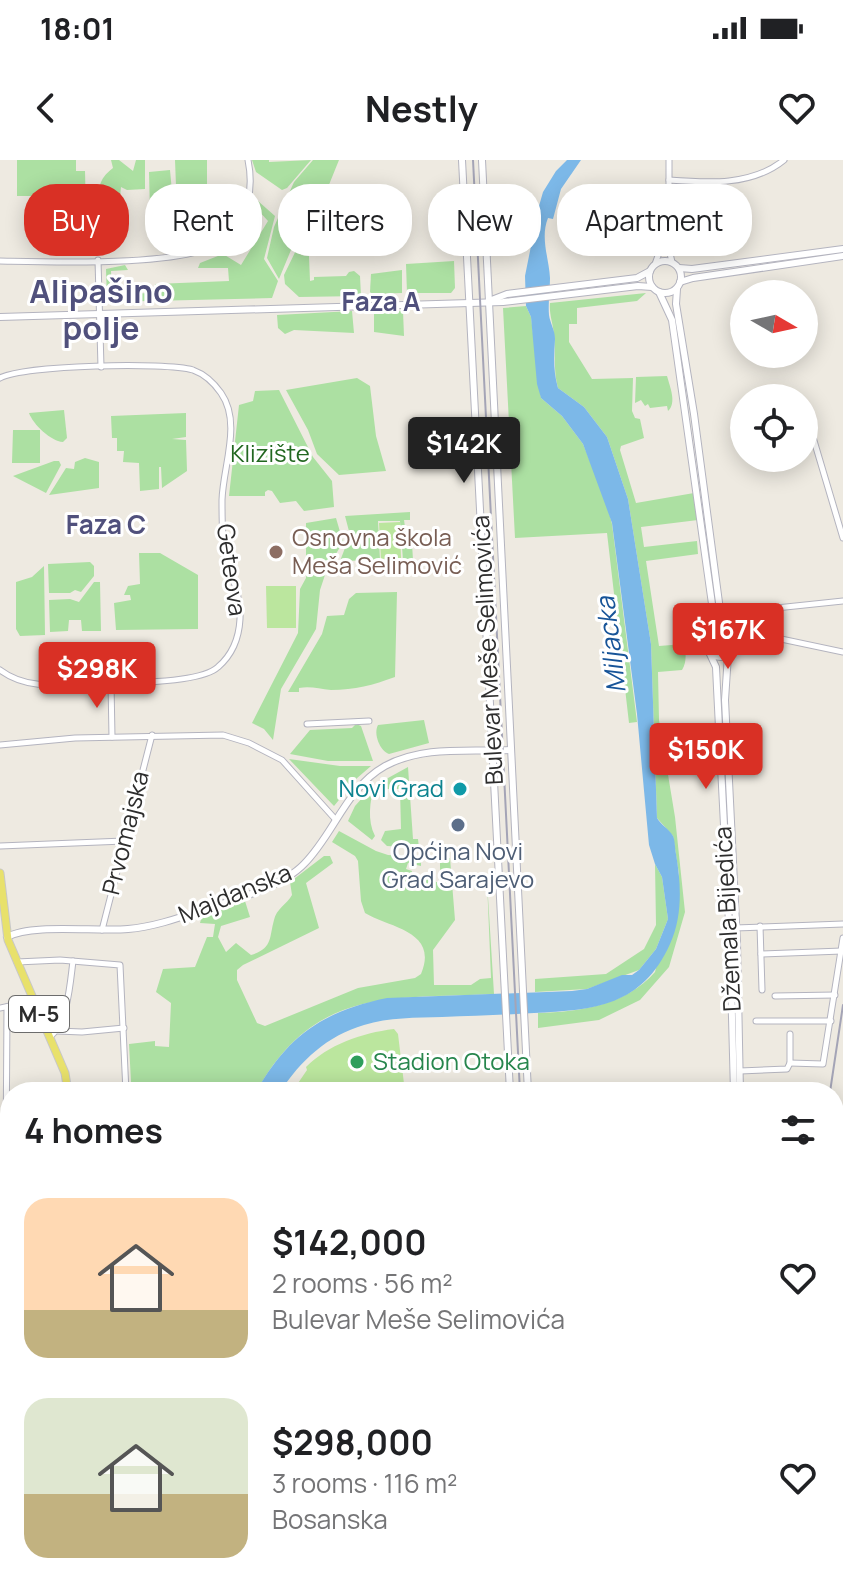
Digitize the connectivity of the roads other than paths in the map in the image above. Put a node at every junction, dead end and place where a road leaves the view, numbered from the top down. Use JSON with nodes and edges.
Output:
{"nodes":[{"id":1,"x":248,"y":160,"type":"edge"},
{"id":2,"x":462,"y":160,"type":"edge"},
{"id":3,"x":482,"y":160,"type":"edge"},
{"id":4,"x":669,"y":160,"type":"edge"},
{"id":5,"x":784,"y":160,"type":"edge"},
{"id":6,"x":669,"y":180,"type":"junction"},
{"id":7,"x":669,"y":184,"type":"edge"},
{"id":8,"x":843,"y":249,"type":"edge"},
{"id":9,"x":659,"y":256,"type":"edge"},
{"id":10,"x":672,"y":256,"type":"edge"},
{"id":11,"x":843,"y":256,"type":"edge"},
{"id":12,"x":98,"y":260,"type":"junction"},
{"id":13,"x":0,"y":261,"type":"edge"},
{"id":14,"x":672,"y":262,"type":"junction"},
{"id":15,"x":655,"y":264,"type":"junction"},
{"id":16,"x":679,"y":268,"type":"junction"},
{"id":17,"x":650,"y":271,"type":"junction"},
{"id":18,"x":678,"y":285,"type":"junction"},
{"id":19,"x":652,"y":287,"type":"junction"},
{"id":20,"x":659,"y":292,"type":"junction"},
{"id":21,"x":489,"y":301,"type":"junction"},
{"id":22,"x":469,"y":302,"type":"junction"},
{"id":23,"x":100,"y":315,"type":"junction"},
{"id":24,"x":0,"y":317,"type":"edge"},
{"id":25,"x":101,"y":367,"type":"junction"},
{"id":26,"x":0,"y":378,"type":"edge"},
{"id":27,"x":818,"y":454,"type":"edge"},
{"id":28,"x":843,"y":538,"type":"edge"},
{"id":29,"x":843,"y":601,"type":"edge"},
{"id":30,"x":730,"y":613,"type":"dead end"},
{"id":31,"x":728,"y":622,"type":"junction"},
{"id":32,"x":712,"y":623,"type":"junction"},
{"id":33,"x":737,"y":630,"type":"junction"},
{"id":34,"x":767,"y":636,"type":"junction"},
{"id":35,"x":738,"y":645,"type":"junction"},
{"id":36,"x":709,"y":652,"type":"junction"},
{"id":37,"x":843,"y":652,"type":"edge"},
{"id":38,"x":728,"y":655,"type":"junction"},
{"id":39,"x":0,"y":670,"type":"edge"},
{"id":40,"x":111,"y":683,"type":"junction"},
{"id":41,"x":369,"y":721,"type":"dead end"},
{"id":42,"x":307,"y":724,"type":"dead end"},
{"id":43,"x":152,"y":735,"type":"junction"},
{"id":44,"x":112,"y":737,"type":"junction"},
{"id":45,"x":0,"y":745,"type":"edge"},
{"id":46,"x":511,"y":750,"type":"junction"},
{"id":47,"x":493,"y":751,"type":"junction"},
{"id":48,"x":336,"y":820,"type":"junction"},
{"id":49,"x":124,"y":841,"type":"junction"},
{"id":50,"x":0,"y":846,"type":"edge"},
{"id":51,"x":0,"y":873,"type":"edge"},
{"id":52,"x":843,"y":924,"type":"edge"},
{"id":53,"x":760,"y":926,"type":"junction"},
{"id":54,"x":733,"y":928,"type":"junction"},
{"id":55,"x":102,"y":930,"type":"junction"},
{"id":56,"x":843,"y":938,"type":"edge"},
{"id":57,"x":3,"y":940,"type":"edge"},
{"id":58,"x":842,"y":951,"type":"edge"},
{"id":59,"x":761,"y":954,"type":"junction"},
{"id":60,"x":73,"y":961,"type":"junction"},
{"id":61,"x":17,"y":962,"type":"junction"},
{"id":62,"x":762,"y":990,"type":"dead end"},
{"id":63,"x":835,"y":995,"type":"junction"},
{"id":64,"x":775,"y":996,"type":"dead end"},
{"id":65,"x":33,"y":1001,"type":"junction"},
{"id":66,"x":3,"y":1008,"type":"edge"},
{"id":67,"x":756,"y":1021,"type":"dead end"},
{"id":68,"x":831,"y":1021,"type":"junction"},
{"id":69,"x":124,"y":1028,"type":"junction"},
{"id":70,"x":57,"y":1031,"type":"junction"},
{"id":71,"x":790,"y":1034,"type":"dead end"},
{"id":72,"x":49,"y":1037,"type":"junction"},
{"id":73,"x":790,"y":1063,"type":"junction"},
{"id":74,"x":740,"y":1071,"type":"junction"},
{"id":75,"x":4,"y":1082,"type":"edge"},
{"id":76,"x":66,"y":1082,"type":"edge"},
{"id":77,"x":126,"y":1082,"type":"edge"},
{"id":78,"x":510,"y":1082,"type":"edge"},
{"id":79,"x":527,"y":1082,"type":"edge"},
{"id":80,"x":737,"y":1082,"type":"edge"},
{"id":81,"x":738,"y":1082,"type":"edge"}],
"edges":[{"from":1,"to":12,"type":"street"},
{"from":2,"to":22,"type":"main road","name":"Bulevar Meše Selimovića"},
{"from":3,"to":21,"type":"main road","name":"Bulevar Meše Selimovića"},
{"from":4,"to":6,"type":"street"},
{"from":5,"to":6,"type":"street"},
{"from":6,"to":7,"type":"street"},
{"from":8,"to":16,"type":"main road"},
{"from":9,"to":15,"type":"street"},
{"from":10,"to":14,"type":"street"},
{"from":11,"to":18,"type":"main road"},
{"from":12,"to":13,"type":"street"},
{"from":12,"to":23,"type":"street"},
{"from":14,"to":15,"type":"main road"},
{"from":14,"to":16,"type":"main road"},
{"from":15,"to":17,"type":"main road"},
{"from":16,"to":18,"type":"main road"},
{"from":17,"to":19,"type":"main road"},
{"from":17,"to":21,"type":"main road"},
{"from":18,"to":20,"type":"main road"},
{"from":18,"to":31,"type":"main road"},
{"from":19,"to":20,"type":"main road"},
{"from":19,"to":21,"type":"main road"},
{"from":20,"to":32,"type":"main road","name":"Džemala Bijedića"},
{"from":21,"to":22,"type":"main road"},
{"from":21,"to":46,"type":"main road","name":"Bulevar Meše Selimovića"},
{"from":22,"to":23,"type":"main road"},
{"from":22,"to":47,"type":"main road","name":"Bulevar Meše Selimovića"},
{"from":23,"to":24,"type":"main road"},
{"from":23,"to":25,"type":"street"},
{"from":25,"to":26,"type":"street","name":"Geteova"},
{"from":25,"to":40,"type":"street","name":"Geteova"},
{"from":27,"to":28,"type":"street"},
{"from":29,"to":30,"type":"street"},
{"from":31,"to":32,"type":"main road"},
{"from":31,"to":33,"type":"main road"},
{"from":32,"to":36,"type":"main road","name":"Džemala Bijedića"},
{"from":33,"to":34,"type":"street"},
{"from":33,"to":35,"type":"main road"},
{"from":34,"to":35,"type":"street"},
{"from":34,"to":37,"type":"street"},
{"from":35,"to":38,"type":"main road"},
{"from":36,"to":38,"type":"main road"},
{"from":36,"to":54,"type":"main road","name":"Džemala Bijedića"},
{"from":38,"to":54,"type":"main road","name":"Džemala Bijedića"},
{"from":39,"to":40,"type":"street","name":"Geteova"},
{"from":40,"to":44,"type":"street"},
{"from":41,"to":42,"type":"street"},
{"from":43,"to":44,"type":"street"},
{"from":43,"to":48,"type":"street"},
{"from":43,"to":49,"type":"street","name":"Prvomajska"},
{"from":44,"to":45,"type":"street"},
{"from":46,"to":47,"type":"main road","name":"Majdanska"},
{"from":46,"to":79,"type":"main road","name":"Bulevar Meše Selimovića"},
{"from":47,"to":48,"type":"main road","name":"Majdanska"},
{"from":47,"to":78,"type":"main road","name":"Bulevar Meše Selimovića"},
{"from":48,"to":55,"type":"main road","name":"Majdanska"},
{"from":49,"to":50,"type":"street"},
{"from":49,"to":55,"type":"street","name":"Prvomajska"},
{"from":51,"to":57,"type":"main road","number":"M-5"},
{"from":52,"to":53,"type":"street"},
{"from":53,"to":54,"type":"street"},
{"from":53,"to":59,"type":"street"},
{"from":54,"to":74,"type":"main road","name":"Džemala Bijedića"},
{"from":54,"to":80,"type":"main road","name":"Džemala Bijedića"},
{"from":55,"to":57,"type":"main road","name":"Majdanska"},
{"from":56,"to":58,"type":"street"},
{"from":57,"to":61,"type":"main road","number":"M-5"},
{"from":58,"to":59,"type":"street"},
{"from":58,"to":63,"type":"street"},
{"from":59,"to":62,"type":"street"},
{"from":60,"to":61,"type":"street"},
{"from":60,"to":69,"type":"street"},
{"from":60,"to":70,"type":"street"},
{"from":61,"to":65,"type":"main road","number":"M-5"},
{"from":63,"to":64,"type":"street"},
{"from":63,"to":68,"type":"street"},
{"from":65,"to":66,"type":"street"},
{"from":65,"to":72,"type":"main road","number":"M-5"},
{"from":66,"to":75,"type":"street"},
{"from":67,"to":68,"type":"street"},
{"from":68,"to":73,"type":"street"},
{"from":69,"to":70,"type":"street"},
{"from":69,"to":77,"type":"street"},
{"from":70,"to":72,"type":"street"},
{"from":71,"to":73,"type":"street"},
{"from":72,"to":76,"type":"main road","number":"M-5"},
{"from":73,"to":74,"type":"street"},
{"from":74,"to":81,"type":"main road","name":"Džemala Bijedića"}]}
